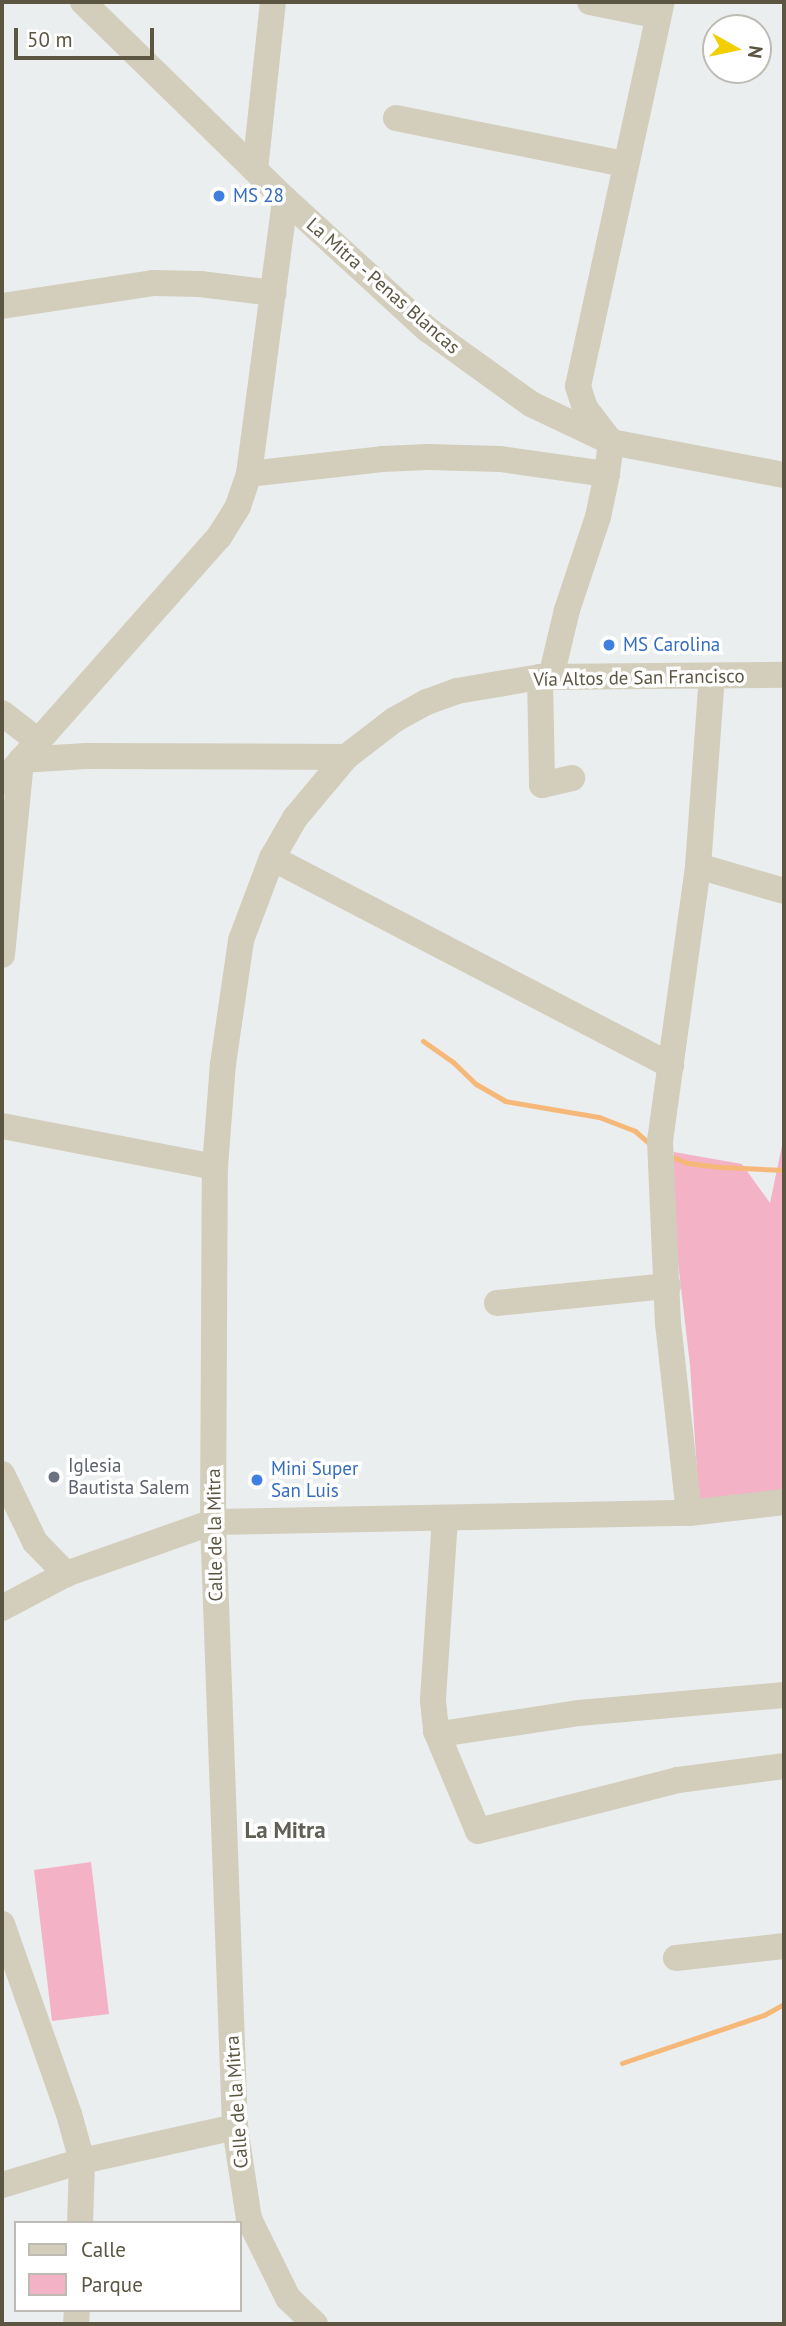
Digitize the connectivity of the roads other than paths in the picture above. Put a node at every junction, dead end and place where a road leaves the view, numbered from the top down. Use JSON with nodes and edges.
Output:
{"nodes":[{"id":1,"x":83,"y":2,"type":"edge"},
{"id":2,"x":273,"y":2,"type":"edge"},
{"id":3,"x":590,"y":2,"type":"edge"},
{"id":4,"x":660,"y":9,"type":"edge"},
{"id":5,"x":396,"y":118,"type":"dead end"},
{"id":6,"x":625,"y":164,"type":"junction"},
{"id":7,"x":255,"y":170,"type":"junction"},
{"id":8,"x":285,"y":200,"type":"junction"},
{"id":9,"x":273,"y":293,"type":"junction"},
{"id":10,"x":2,"y":306,"type":"edge"},
{"id":11,"x":611,"y":442,"type":"junction"},
{"id":12,"x":249,"y":474,"type":"junction"},
{"id":13,"x":607,"y":474,"type":"junction"},
{"id":14,"x":784,"y":475,"type":"edge"},
{"id":15,"x":784,"y":675,"type":"edge"},
{"id":16,"x":545,"y":677,"type":"junction"},
{"id":17,"x":712,"y":677,"type":"junction"},
{"id":18,"x":2,"y":713,"type":"edge"},
{"id":19,"x":30,"y":751,"type":"junction"},
{"id":20,"x":346,"y":757,"type":"junction"},
{"id":21,"x":572,"y":778,"type":"dead end"},
{"id":22,"x":2,"y":782,"type":"edge"},
{"id":23,"x":272,"y":858,"type":"junction"},
{"id":24,"x":698,"y":866,"type":"junction"},
{"id":25,"x":784,"y":891,"type":"edge"},
{"id":26,"x":2,"y":955,"type":"edge"},
{"id":27,"x":671,"y":1066,"type":"junction"},
{"id":28,"x":2,"y":1126,"type":"edge"},
{"id":29,"x":215,"y":1167,"type":"junction"},
{"id":30,"x":668,"y":1286,"type":"junction"},
{"id":31,"x":497,"y":1303,"type":"dead end"},
{"id":32,"x":2,"y":1474,"type":"edge"},
{"id":33,"x":784,"y":1502,"type":"edge"},
{"id":34,"x":689,"y":1513,"type":"junction"},
{"id":35,"x":445,"y":1518,"type":"junction"},
{"id":36,"x":213,"y":1522,"type":"junction"},
{"id":37,"x":66,"y":1574,"type":"junction"},
{"id":38,"x":2,"y":1608,"type":"edge"},
{"id":39,"x":784,"y":1695,"type":"edge"},
{"id":40,"x":436,"y":1731,"type":"junction"},
{"id":41,"x":784,"y":1766,"type":"edge"},
{"id":42,"x":2,"y":1924,"type":"edge"},
{"id":43,"x":784,"y":1946,"type":"edge"},
{"id":44,"x":676,"y":1958,"type":"dead end"},
{"id":45,"x":235,"y":2127,"type":"junction"},
{"id":46,"x":82,"y":2161,"type":"junction"},
{"id":47,"x":2,"y":2185,"type":"edge"},
{"id":48,"x":80,"y":2221,"type":"edge"},
{"id":49,"x":315,"y":2324,"type":"edge"}],
"edges":[{"from":1,"to":7,"type":"street","name":"La Mitra - Penas Blancas"},
{"from":2,"to":7,"type":"street"},
{"from":3,"to":4,"type":"street"},
{"from":4,"to":6,"type":"street"},
{"from":5,"to":6,"type":"street"},
{"from":6,"to":11,"type":"street"},
{"from":7,"to":8,"type":"street","name":"La Mitra - Penas Blancas"},
{"from":8,"to":9,"type":"street"},
{"from":8,"to":11,"type":"street","name":"La Mitra - Penas Blancas"},
{"from":9,"to":10,"type":"street"},
{"from":9,"to":12,"type":"street"},
{"from":11,"to":13,"type":"street"},
{"from":11,"to":14,"type":"street","name":"La Mitra - Penas Blancas"},
{"from":12,"to":13,"type":"street"},
{"from":12,"to":19,"type":"street"},
{"from":13,"to":16,"type":"street"},
{"from":15,"to":17,"type":"street","name":"Vía Altos de San Francisco"},
{"from":16,"to":17,"type":"street","name":"Vía Altos de San Francisco"},
{"from":16,"to":20,"type":"street","name":"Vía Altos de San Francisco"},
{"from":16,"to":21,"type":"street"},
{"from":17,"to":24,"type":"street"},
{"from":18,"to":19,"type":"street"},
{"from":19,"to":20,"type":"street"},
{"from":19,"to":22,"type":"street"},
{"from":19,"to":26,"type":"street"},
{"from":20,"to":23,"type":"street","name":"Calle de la Mitra"},
{"from":23,"to":27,"type":"street"},
{"from":23,"to":29,"type":"street","name":"Calle de la Mitra"},
{"from":24,"to":25,"type":"street"},
{"from":24,"to":27,"type":"street"},
{"from":27,"to":30,"type":"street"},
{"from":28,"to":29,"type":"street"},
{"from":29,"to":36,"type":"street","name":"Calle de la Mitra"},
{"from":30,"to":31,"type":"street"},
{"from":30,"to":34,"type":"street"},
{"from":32,"to":37,"type":"street"},
{"from":33,"to":34,"type":"street"},
{"from":34,"to":35,"type":"street"},
{"from":35,"to":36,"type":"street"},
{"from":35,"to":40,"type":"street"},
{"from":36,"to":37,"type":"street"},
{"from":36,"to":45,"type":"street","name":"Calle de la Mitra"},
{"from":37,"to":38,"type":"street"},
{"from":39,"to":40,"type":"street"},
{"from":40,"to":41,"type":"street"},
{"from":42,"to":46,"type":"street"},
{"from":43,"to":44,"type":"street"},
{"from":45,"to":46,"type":"street"},
{"from":45,"to":49,"type":"street","name":"Calle de la Mitra"},
{"from":46,"to":47,"type":"street"},
{"from":46,"to":48,"type":"street"}]}
